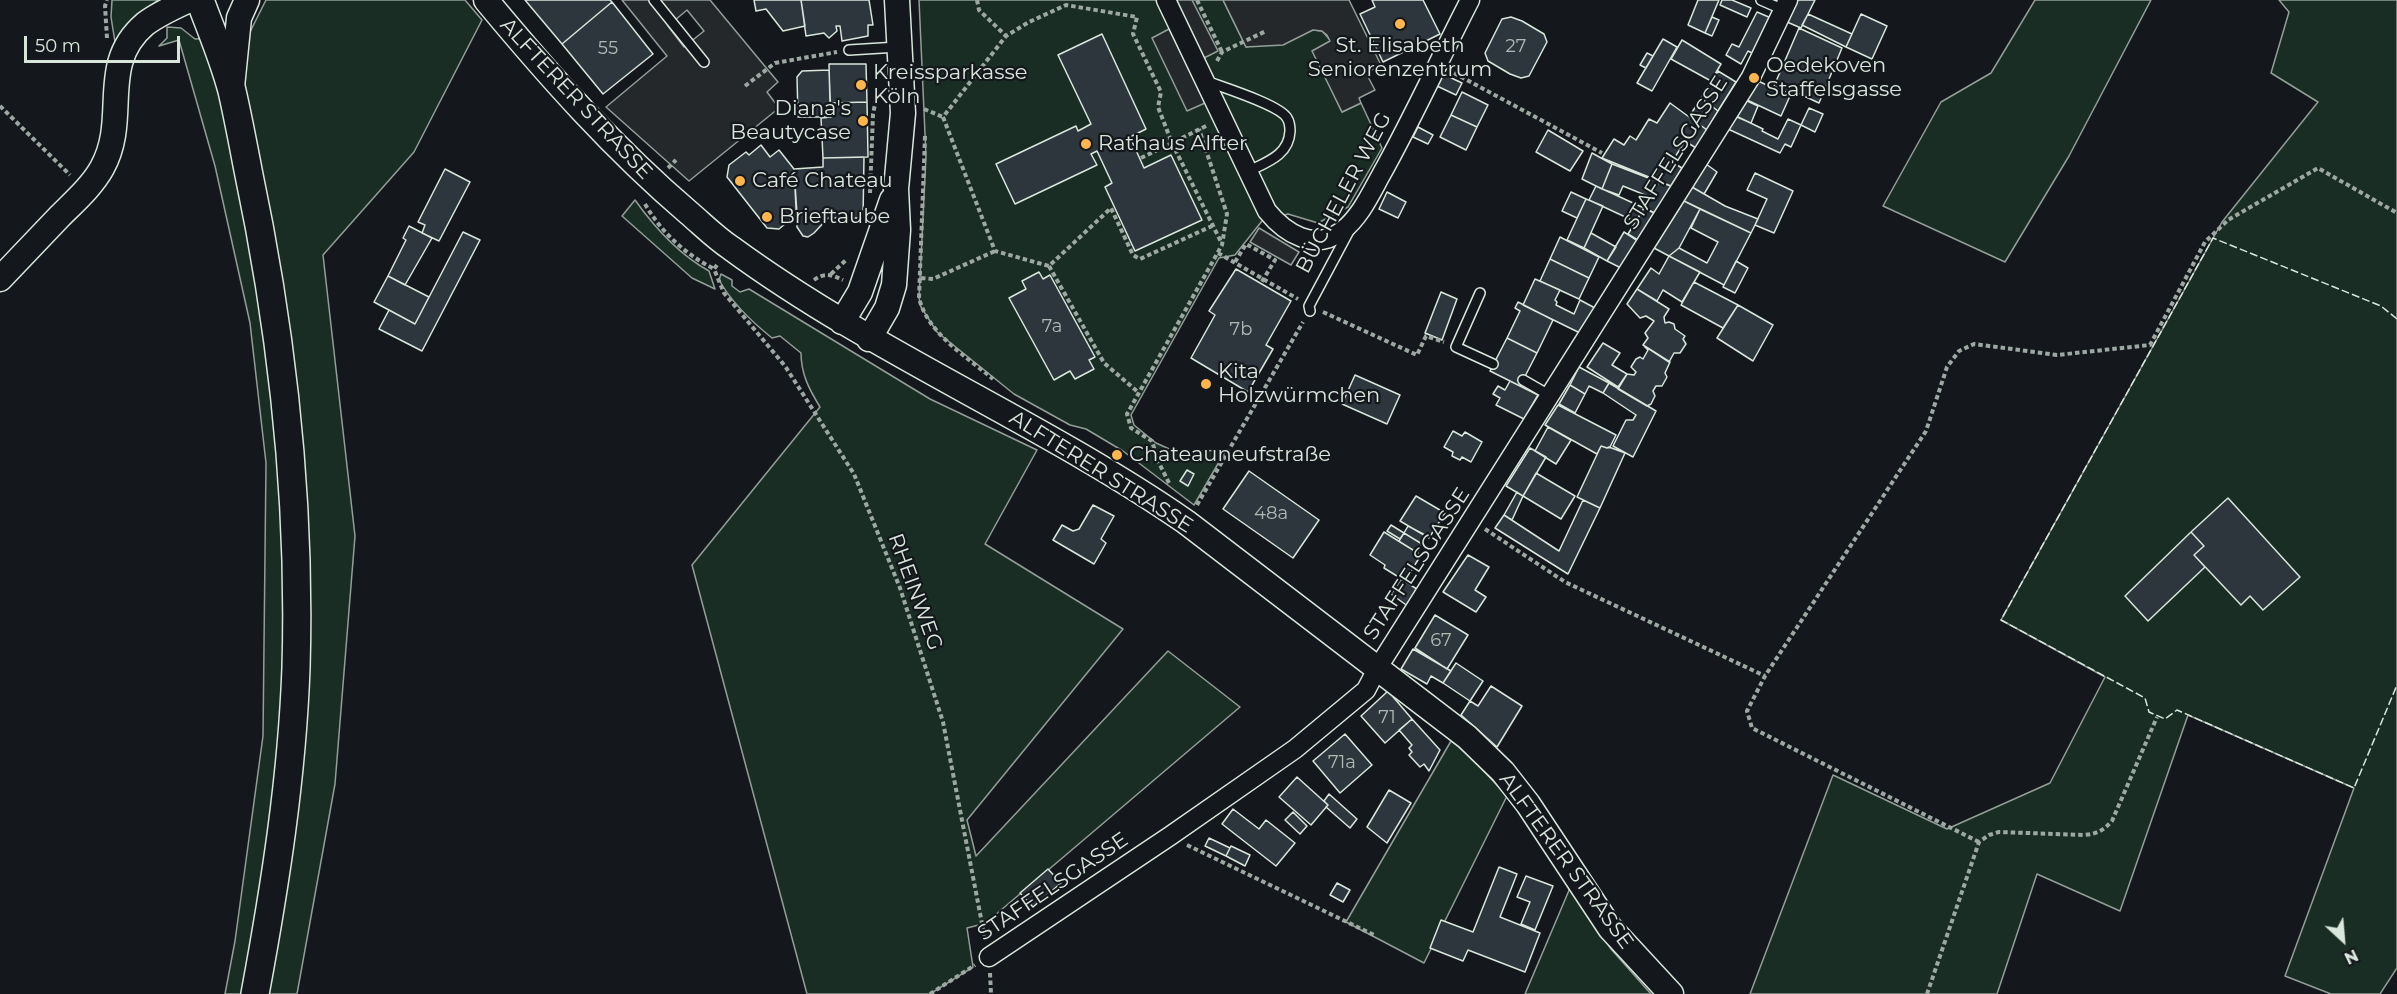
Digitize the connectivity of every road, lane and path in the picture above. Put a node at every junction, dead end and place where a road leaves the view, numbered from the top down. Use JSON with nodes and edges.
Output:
{"nodes":[{"id":1,"x":189,"y":0,"type":"edge"},
{"id":2,"x":200,"y":0,"type":"edge"},
{"id":3,"x":247,"y":0,"type":"edge"},
{"id":4,"x":486,"y":0,"type":"edge"},
{"id":5,"x":654,"y":0,"type":"edge"},
{"id":6,"x":897,"y":0,"type":"edge"},
{"id":7,"x":977,"y":0,"type":"edge"},
{"id":8,"x":1166,"y":0,"type":"edge"},
{"id":9,"x":1197,"y":0,"type":"edge"},
{"id":10,"x":1470,"y":0,"type":"edge"},
{"id":11,"x":1761,"y":0,"type":"edge"},
{"id":12,"x":1786,"y":5,"type":"edge"},
{"id":13,"x":1266,"y":31,"type":"dead end"},
{"id":14,"x":1006,"y":36,"type":"junction"},
{"id":15,"x":901,"y":47,"type":"junction"},
{"id":16,"x":877,"y":48,"type":"junction"},
{"id":17,"x":849,"y":50,"type":"joint"},
{"id":18,"x":704,"y":62,"type":"dead end"},
{"id":19,"x":1437,"y":64,"type":"junction"},
{"id":20,"x":1206,"y":81,"type":"junction"},
{"id":21,"x":745,"y":86,"type":"dead end"},
{"id":22,"x":232,"y":89,"type":"junction"},
{"id":23,"x":924,"y":98,"type":"dead end"},
{"id":24,"x":0,"y":106,"type":"edge"},
{"id":25,"x":925,"y":121,"type":"dead end"},
{"id":26,"x":925,"y":133,"type":"dead end"},
{"id":27,"x":1172,"y":143,"type":"junction"},
{"id":28,"x":1602,"y":153,"type":"dead end"},
{"id":29,"x":1141,"y":158,"type":"dead end"},
{"id":30,"x":1249,"y":171,"type":"junction"},
{"id":31,"x":896,"y":189,"type":"junction"},
{"id":32,"x":86,"y":191,"type":"junction"},
{"id":33,"x":870,"y":194,"type":"dead end"},
{"id":34,"x":2397,"y":213,"type":"edge"},
{"id":35,"x":1357,"y":218,"type":"junction"},
{"id":36,"x":1212,"y":226,"type":"junction"},
{"id":37,"x":1222,"y":245,"type":"junction"},
{"id":38,"x":729,"y":247,"type":"junction"},
{"id":39,"x":995,"y":251,"type":"junction"},
{"id":40,"x":1218,"y":253,"type":"junction"},
{"id":41,"x":851,"y":256,"type":"dead end"},
{"id":42,"x":1235,"y":262,"type":"junction"},
{"id":43,"x":1049,"y":266,"type":"junction"},
{"id":44,"x":831,"y":274,"type":"dead end"},
{"id":45,"x":921,"y":278,"type":"junction"},
{"id":46,"x":0,"y":279,"type":"edge"},
{"id":47,"x":1263,"y":281,"type":"junction"},
{"id":48,"x":1480,"y":294,"type":"dead end"},
{"id":49,"x":1309,"y":309,"type":"junction"},
{"id":50,"x":842,"y":322,"type":"junction"},
{"id":51,"x":869,"y":339,"type":"junction"},
{"id":52,"x":1456,"y":347,"type":"junction"},
{"id":53,"x":1493,"y":364,"type":"dead end"},
{"id":54,"x":1523,"y":380,"type":"dead end"},
{"id":55,"x":996,"y":381,"type":"dead end"},
{"id":56,"x":1138,"y":392,"type":"junction"},
{"id":57,"x":1549,"y":395,"type":"junction"},
{"id":58,"x":1173,"y":487,"type":"dead end"},
{"id":59,"x":1199,"y":501,"type":"dead end"},
{"id":60,"x":1187,"y":502,"type":"dead end"},
{"id":61,"x":1194,"y":509,"type":"dead end"},
{"id":62,"x":1472,"y":520,"type":"junction"},
{"id":63,"x":1377,"y":669,"type":"junction"},
{"id":64,"x":1765,"y":676,"type":"junction"},
{"id":65,"x":2157,"y":717,"type":"dead end"},
{"id":66,"x":1170,"y":836,"type":"junction"},
{"id":67,"x":1979,"y":842,"type":"junction"},
{"id":68,"x":1376,"y":936,"type":"dead end"},
{"id":69,"x":989,"y":957,"type":"junction"},
{"id":70,"x":255,"y":994,"type":"edge"},
{"id":71,"x":930,"y":994,"type":"edge"},
{"id":72,"x":992,"y":994,"type":"edge"},
{"id":73,"x":1671,"y":994,"type":"edge"},
{"id":74,"x":1927,"y":994,"type":"edge"}],
"edges":[{"from":1,"to":32,"type":"street"},
{"from":2,"to":22,"type":"main road"},
{"from":3,"to":22,"type":"street"},
{"from":4,"to":38,"type":"street","name":"ALFTERER STRASSE"},
{"from":5,"to":18,"type":"lane"},
{"from":6,"to":15,"type":"street"},
{"from":7,"to":14,"type":"path"},
{"from":8,"to":20,"type":"street"},
{"from":9,"to":13,"type":"path"},
{"from":10,"to":19,"type":"street","name":"BÜCHELER WEG"},
{"from":11,"to":12,"type":"lane","name":"STAFFELSGASSE"},
{"from":12,"to":57,"type":"street","name":"STAFFELSGASSE"},
{"from":14,"to":27,"type":"path"},
{"from":14,"to":39,"type":"path"},
{"from":15,"to":16,"type":"lane"},
{"from":15,"to":31,"type":"street"},
{"from":16,"to":17,"type":"lane"},
{"from":16,"to":33,"type":"path"},
{"from":17,"to":21,"type":"path"},
{"from":19,"to":28,"type":"path"},
{"from":19,"to":35,"type":"street","name":"BÜCHELER WEG"},
{"from":20,"to":30,"type":"street"},
{"from":20,"to":30,"type":"lane"},
{"from":22,"to":70,"type":"main road"},
{"from":23,"to":25,"type":"path"},
{"from":24,"to":32,"type":"path"},
{"from":26,"to":45,"type":"path"},
{"from":27,"to":29,"type":"path"},
{"from":27,"to":36,"type":"path"},
{"from":27,"to":37,"type":"path"},
{"from":30,"to":35,"type":"street"},
{"from":31,"to":50,"type":"street"},
{"from":31,"to":51,"type":"street"},
{"from":32,"to":46,"type":"street"},
{"from":34,"to":64,"type":"path"},
{"from":35,"to":49,"type":"lane","name":"BÜCHELER WEG"},
{"from":36,"to":37,"type":"path"},
{"from":36,"to":43,"type":"path"},
{"from":37,"to":40,"type":"path"},
{"from":38,"to":50,"type":"street","name":"ALFTERER STRASSE"},
{"from":38,"to":69,"type":"path","name":"RHEINWEG"},
{"from":39,"to":43,"type":"path"},
{"from":39,"to":45,"type":"path"},
{"from":40,"to":42,"type":"path"},
{"from":40,"to":56,"type":"path"},
{"from":41,"to":44,"type":"path"},
{"from":42,"to":47,"type":"path"},
{"from":42,"to":47,"type":"path"},
{"from":43,"to":56,"type":"path"},
{"from":45,"to":55,"type":"path"},
{"from":47,"to":49,"type":"path"},
{"from":48,"to":52,"type":"lane"},
{"from":49,"to":52,"type":"path"},
{"from":49,"to":59,"type":"path"},
{"from":50,"to":51,"type":"street","name":"ALFTERER STRASSE"},
{"from":51,"to":63,"type":"street","name":"ALFTERER STRASSE"},
{"from":52,"to":53,"type":"lane"},
{"from":54,"to":57,"type":"lane"},
{"from":56,"to":58,"type":"path"},
{"from":57,"to":62,"type":"street","name":"STAFFELSGASSE"},
{"from":60,"to":61,"type":"path"},
{"from":62,"to":63,"type":"street","name":"STAFFELSGASSE"},
{"from":62,"to":64,"type":"path"},
{"from":63,"to":66,"type":"street","name":"STAFFELSGASSE"},
{"from":63,"to":73,"type":"street","name":"ALFTERER STRASSE"},
{"from":64,"to":67,"type":"path"},
{"from":65,"to":67,"type":"path"},
{"from":66,"to":68,"type":"path"},
{"from":66,"to":69,"type":"street","name":"STAFFELSGASSE"},
{"from":67,"to":74,"type":"path"},
{"from":69,"to":71,"type":"path","name":"STAFFELSGASSE"},
{"from":69,"to":72,"type":"path","name":"RHEINWEG"}]}
